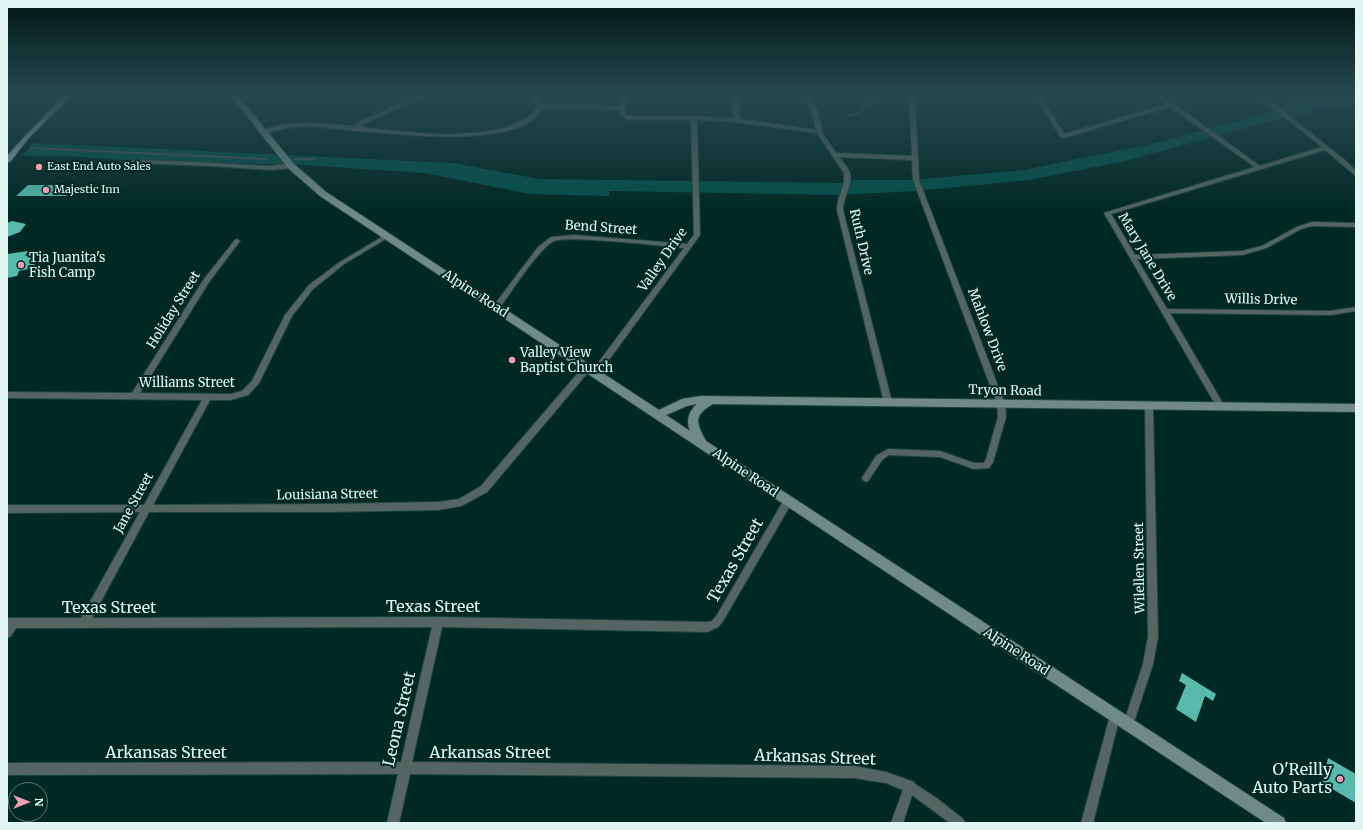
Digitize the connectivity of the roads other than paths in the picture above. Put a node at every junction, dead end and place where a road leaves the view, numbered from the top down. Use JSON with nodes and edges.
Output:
{"nodes":[{"id":1,"x":31,"y":135,"type":"edge"},
{"id":2,"x":265,"y":135,"type":"edge"},
{"id":3,"x":695,"y":135,"type":"edge"},
{"id":4,"x":821,"y":135,"type":"edge"},
{"id":5,"x":914,"y":135,"type":"edge"},
{"id":6,"x":1212,"y":135,"type":"edge"},
{"id":7,"x":1309,"y":135,"type":"edge"},
{"id":8,"x":1326,"y":148,"type":"junction"},
{"id":9,"x":835,"y":155,"type":"junction"},
{"id":10,"x":915,"y":158,"type":"junction"},
{"id":11,"x":8,"y":159,"type":"edge"},
{"id":12,"x":134,"y":162,"type":"dead end"},
{"id":13,"x":291,"y":166,"type":"junction"},
{"id":14,"x":1258,"y":167,"type":"junction"},
{"id":15,"x":1356,"y":174,"type":"edge"},
{"id":16,"x":1356,"y":225,"type":"edge"},
{"id":17,"x":387,"y":236,"type":"junction"},
{"id":18,"x":236,"y":241,"type":"dead end"},
{"id":19,"x":690,"y":246,"type":"junction"},
{"id":20,"x":1132,"y":257,"type":"junction"},
{"id":21,"x":496,"y":308,"type":"junction"},
{"id":22,"x":1356,"y":309,"type":"edge"},
{"id":23,"x":1165,"y":311,"type":"junction"},
{"id":24,"x":587,"y":368,"type":"junction"},
{"id":25,"x":595,"y":374,"type":"junction"},
{"id":26,"x":135,"y":395,"type":"junction"},
{"id":27,"x":7,"y":396,"type":"edge"},
{"id":28,"x":208,"y":396,"type":"junction"},
{"id":29,"x":710,"y":400,"type":"junction"},
{"id":30,"x":888,"y":402,"type":"junction"},
{"id":31,"x":1001,"y":404,"type":"junction"},
{"id":32,"x":1149,"y":406,"type":"junction"},
{"id":33,"x":1221,"y":407,"type":"junction"},
{"id":34,"x":1356,"y":408,"type":"edge"},
{"id":35,"x":658,"y":415,"type":"junction"},
{"id":36,"x":702,"y":444,"type":"junction"},
{"id":37,"x":866,"y":478,"type":"dead end"},
{"id":38,"x":788,"y":501,"type":"junction"},
{"id":39,"x":146,"y":508,"type":"junction"},
{"id":40,"x":7,"y":509,"type":"edge"},
{"id":41,"x":438,"y":622,"type":"junction"},
{"id":42,"x":10,"y":623,"type":"edge"},
{"id":43,"x":84,"y":623,"type":"junction"},
{"id":44,"x":7,"y":633,"type":"edge"},
{"id":45,"x":1115,"y":716,"type":"junction"},
{"id":46,"x":1128,"y":725,"type":"junction"},
{"id":47,"x":405,"y":768,"type":"junction"},
{"id":48,"x":7,"y":769,"type":"edge"},
{"id":49,"x":910,"y":786,"type":"junction"},
{"id":50,"x":393,"y":823,"type":"edge"},
{"id":51,"x":897,"y":823,"type":"edge"},
{"id":52,"x":959,"y":823,"type":"edge"},
{"id":53,"x":1087,"y":823,"type":"edge"},
{"id":54,"x":1279,"y":823,"type":"edge"}],
"edges":[{"from":1,"to":11,"type":"main road"},
{"from":2,"to":13,"type":"main road","name":"Alpine Road"},
{"from":3,"to":19,"type":"street","name":"Valley Drive"},
{"from":4,"to":9,"type":"street","name":"Ruth Drive"},
{"from":5,"to":10,"type":"street","name":"Mahlow Drive"},
{"from":6,"to":14,"type":"street"},
{"from":7,"to":8,"type":"street"},
{"from":8,"to":14,"type":"street","name":"Mary Jane Drive"},
{"from":8,"to":15,"type":"street"},
{"from":9,"to":10,"type":"street"},
{"from":9,"to":30,"type":"street","name":"Ruth Drive"},
{"from":10,"to":31,"type":"street","name":"Mahlow Drive"},
{"from":12,"to":13,"type":"street"},
{"from":13,"to":17,"type":"main road","name":"Alpine Road"},
{"from":14,"to":20,"type":"street","name":"Mary Jane Drive"},
{"from":16,"to":20,"type":"street"},
{"from":17,"to":21,"type":"main road","name":"Alpine Road"},
{"from":17,"to":28,"type":"street","name":"Williams Street"},
{"from":18,"to":26,"type":"street","name":"Holiday Street"},
{"from":19,"to":21,"type":"street","name":"Bend Street"},
{"from":19,"to":25,"type":"street","name":"Valley Drive"},
{"from":20,"to":23,"type":"street","name":"Mary Jane Drive"},
{"from":21,"to":24,"type":"main road","name":"Alpine Road"},
{"from":22,"to":23,"type":"street","name":"Willis Drive"},
{"from":23,"to":33,"type":"street","name":"Mary Jane Drive"},
{"from":24,"to":25,"type":"main road","name":"Alpine Road"},
{"from":24,"to":39,"type":"street","name":"Louisiana Street"},
{"from":25,"to":35,"type":"main road","name":"Alpine Road"},
{"from":26,"to":27,"type":"street","name":"Williams Street"},
{"from":26,"to":28,"type":"street","name":"Williams Street"},
{"from":28,"to":39,"type":"street","name":"Jane Street"},
{"from":29,"to":30,"type":"main road","name":"Tryon Road"},
{"from":29,"to":35,"type":"main road","name":"Tryon Road"},
{"from":29,"to":36,"type":"main road"},
{"from":30,"to":31,"type":"main road","name":"Tryon Road"},
{"from":31,"to":32,"type":"main road","name":"Tryon Road"},
{"from":31,"to":37,"type":"street","name":"Mahlow Drive"},
{"from":32,"to":33,"type":"main road","name":"Tryon Road"},
{"from":32,"to":46,"type":"street","name":"Wilellen Street"},
{"from":33,"to":34,"type":"main road","name":"Tryon Road"},
{"from":35,"to":36,"type":"main road","name":"Alpine Road"},
{"from":36,"to":38,"type":"main road","name":"Alpine Road"},
{"from":38,"to":41,"type":"street","name":"Texas Street"},
{"from":38,"to":45,"type":"main road","name":"Alpine Road"},
{"from":39,"to":40,"type":"street","name":"Louisiana Street"},
{"from":39,"to":43,"type":"street","name":"Jane Street"},
{"from":41,"to":43,"type":"street","name":"Texas Street"},
{"from":41,"to":47,"type":"street","name":"Leona Street"},
{"from":42,"to":43,"type":"street","name":"Texas Street"},
{"from":42,"to":44,"type":"street"},
{"from":45,"to":46,"type":"main road","name":"Alpine Road"},
{"from":45,"to":53,"type":"street"},
{"from":46,"to":54,"type":"main road","name":"Alpine Road"},
{"from":47,"to":48,"type":"street","name":"Arkansas Street"},
{"from":47,"to":49,"type":"street","name":"Arkansas Street"},
{"from":47,"to":50,"type":"street","name":"Leona Street"},
{"from":49,"to":51,"type":"street"},
{"from":49,"to":52,"type":"street","name":"Arkansas Street"}]}
